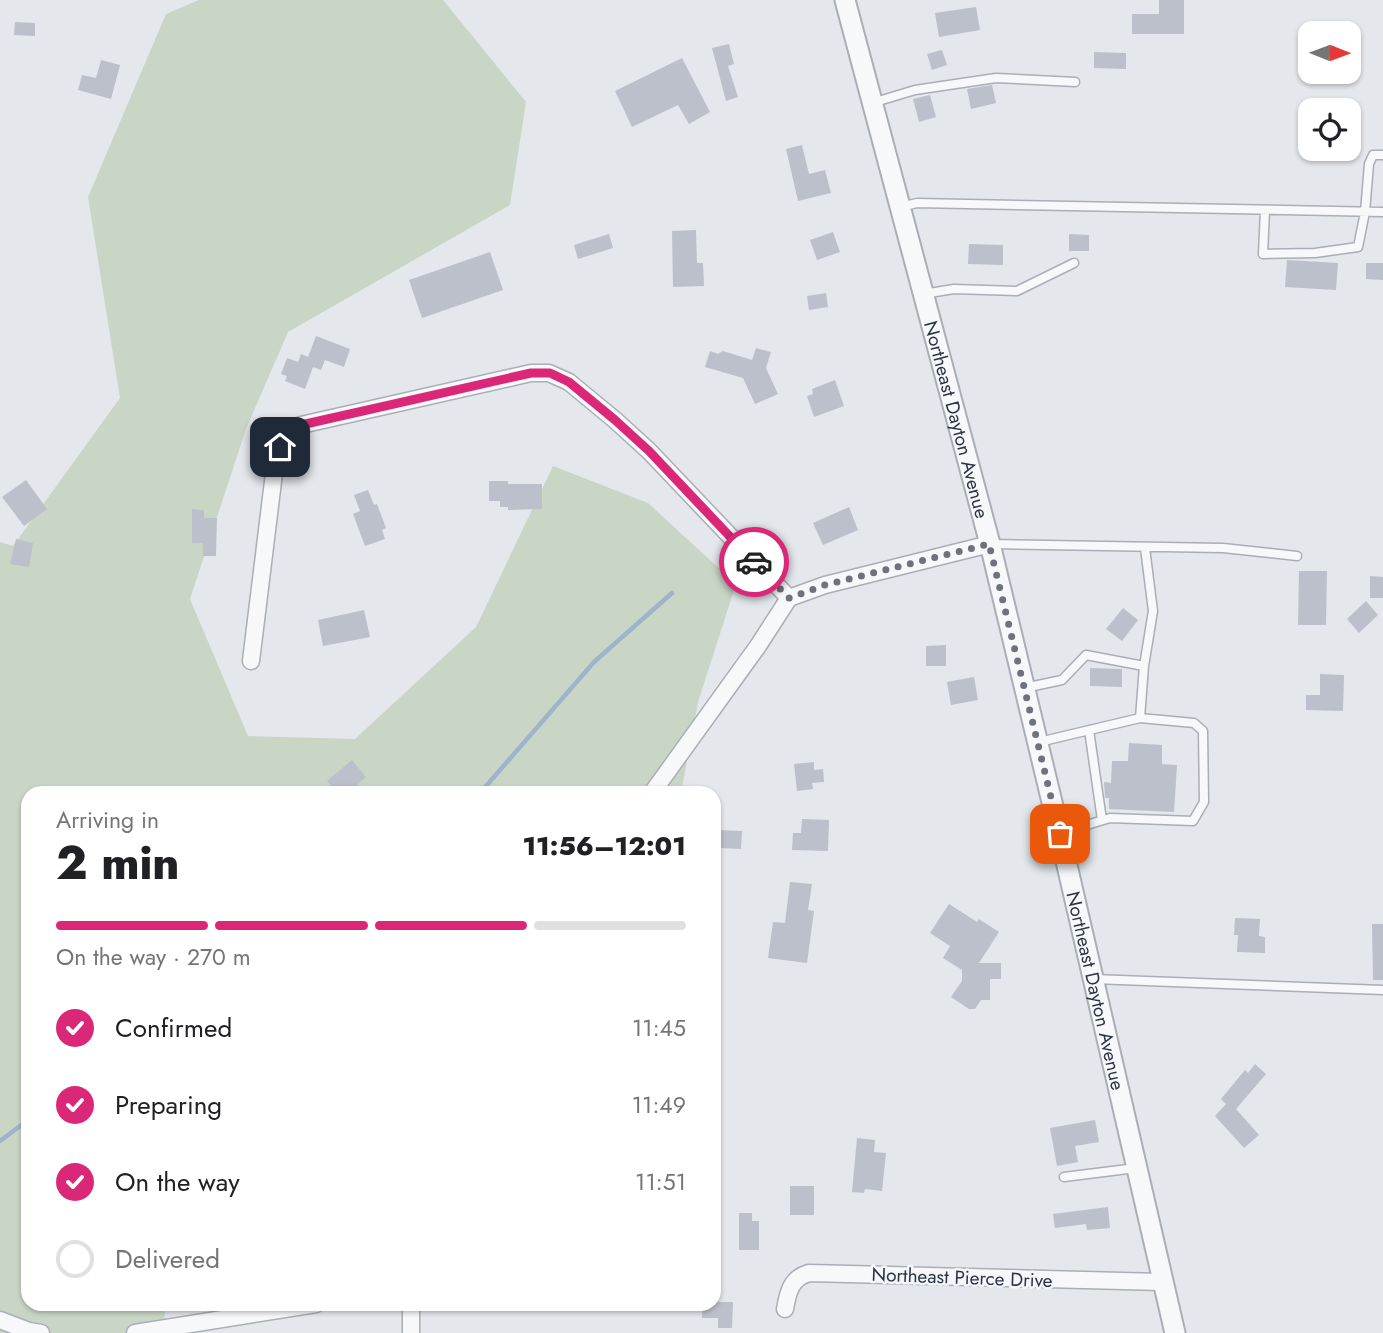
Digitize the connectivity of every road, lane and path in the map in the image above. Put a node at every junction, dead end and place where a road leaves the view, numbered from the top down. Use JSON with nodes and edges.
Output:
{"nodes":[{"id":1,"x":845,"y":0,"type":"edge"},
{"id":2,"x":1074,"y":82,"type":"dead end"},
{"id":3,"x":872,"y":103,"type":"junction"},
{"id":4,"x":1383,"y":155,"type":"edge"},
{"id":5,"x":900,"y":207,"type":"junction"},
{"id":6,"x":1265,"y":210,"type":"junction"},
{"id":7,"x":1365,"y":212,"type":"junction"},
{"id":8,"x":1383,"y":212,"type":"edge"},
{"id":9,"x":1074,"y":263,"type":"dead end"},
{"id":10,"x":923,"y":294,"type":"junction"},
{"id":11,"x":989,"y":544,"type":"junction"},
{"id":12,"x":1145,"y":548,"type":"junction"},
{"id":13,"x":1297,"y":556,"type":"dead end"},
{"id":14,"x":789,"y":598,"type":"junction"},
{"id":15,"x":251,"y":661,"type":"dead end"},
{"id":16,"x":1144,"y":666,"type":"junction"},
{"id":17,"x":1024,"y":688,"type":"junction"},
{"id":18,"x":1140,"y":718,"type":"junction"},
{"id":19,"x":1089,"y":730,"type":"junction"},
{"id":20,"x":1037,"y":742,"type":"junction"},
{"id":21,"x":657,"y":786,"type":"edge"},
{"id":22,"x":1102,"y":820,"type":"junction"},
{"id":23,"x":1060,"y":834,"type":"junction"},
{"id":24,"x":1093,"y":979,"type":"junction"},
{"id":25,"x":1383,"y":990,"type":"edge"},
{"id":26,"x":1136,"y":1168,"type":"junction"},
{"id":27,"x":1064,"y":1177,"type":"dead end"},
{"id":28,"x":1162,"y":1282,"type":"junction"},
{"id":29,"x":785,"y":1310,"type":"dead end"},
{"id":30,"x":272,"y":1311,"type":"edge"},
{"id":31,"x":411,"y":1311,"type":"edge"},
{"id":32,"x":0,"y":1320,"type":"edge"},
{"id":33,"x":41,"y":1333,"type":"edge"},
{"id":34,"x":135,"y":1333,"type":"edge"},
{"id":35,"x":411,"y":1333,"type":"edge"},
{"id":36,"x":1175,"y":1333,"type":"edge"}],
"edges":[{"from":1,"to":3,"type":"street","name":"Northeast Dayton Avenue"},
{"from":2,"to":3,"type":"lane"},
{"from":3,"to":5,"type":"street","name":"Northeast Dayton Avenue"},
{"from":4,"to":7,"type":"lane"},
{"from":5,"to":6,"type":"lane"},
{"from":5,"to":10,"type":"street","name":"Northeast Dayton Avenue"},
{"from":6,"to":7,"type":"lane"},
{"from":6,"to":7,"type":"lane"},
{"from":7,"to":8,"type":"lane"},
{"from":9,"to":10,"type":"lane"},
{"from":10,"to":11,"type":"street","name":"Northeast Dayton Avenue"},
{"from":11,"to":12,"type":"lane"},
{"from":11,"to":14,"type":"street"},
{"from":11,"to":17,"type":"street","name":"Northeast Dayton Avenue"},
{"from":12,"to":13,"type":"lane"},
{"from":12,"to":16,"type":"lane"},
{"from":14,"to":15,"type":"street"},
{"from":14,"to":21,"type":"street"},
{"from":16,"to":17,"type":"lane"},
{"from":16,"to":18,"type":"lane"},
{"from":17,"to":20,"type":"street","name":"Northeast Dayton Avenue"},
{"from":18,"to":19,"type":"lane"},
{"from":18,"to":22,"type":"lane"},
{"from":19,"to":20,"type":"lane"},
{"from":19,"to":22,"type":"lane"},
{"from":20,"to":23,"type":"street","name":"Northeast Dayton Avenue"},
{"from":22,"to":23,"type":"lane"},
{"from":23,"to":24,"type":"street","name":"Northeast Dayton Avenue"},
{"from":24,"to":25,"type":"lane"},
{"from":24,"to":26,"type":"street","name":"Northeast Dayton Avenue"},
{"from":26,"to":27,"type":"lane"},
{"from":26,"to":28,"type":"street","name":"Northeast Dayton Avenue"},
{"from":28,"to":29,"type":"street","name":"Northeast Pierce Drive"},
{"from":28,"to":36,"type":"street","name":"Northeast Dayton Avenue"},
{"from":30,"to":34,"type":"street"},
{"from":31,"to":35,"type":"street"},
{"from":32,"to":33,"type":"street"}]}
